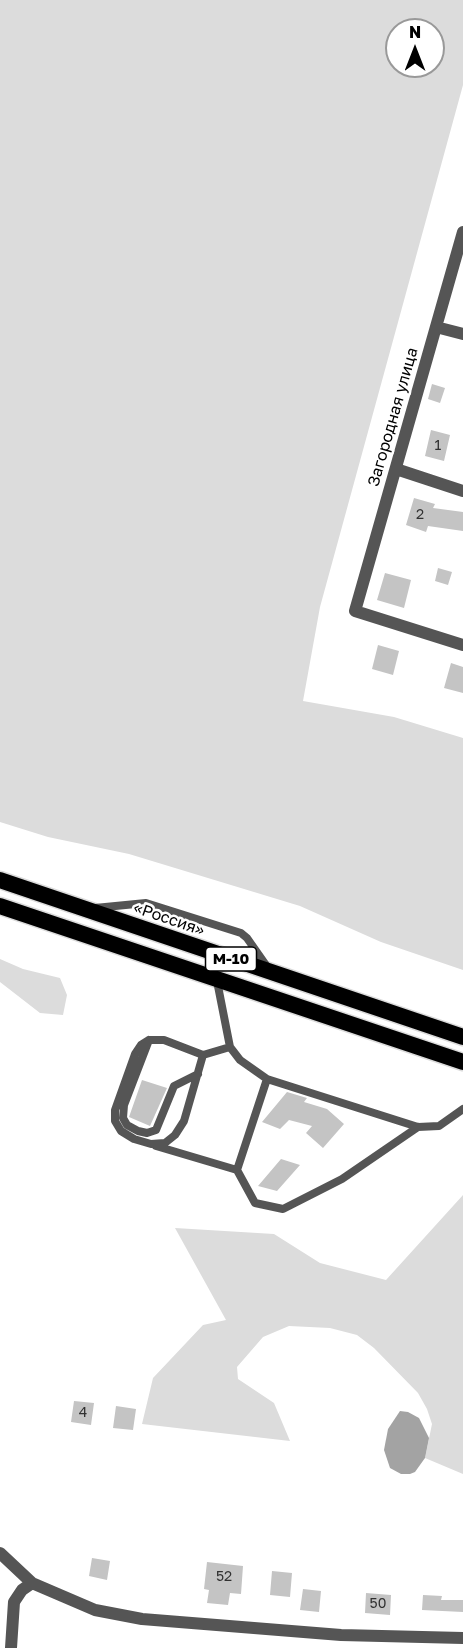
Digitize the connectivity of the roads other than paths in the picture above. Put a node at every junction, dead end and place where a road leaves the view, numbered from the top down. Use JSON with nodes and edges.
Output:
{"nodes":[{"id":1,"x":463,"y":232,"type":"edge"},
{"id":2,"x":436,"y":327,"type":"junction"},
{"id":3,"x":463,"y":334,"type":"edge"},
{"id":4,"x":396,"y":469,"type":"junction"},
{"id":5,"x":463,"y":491,"type":"edge"},
{"id":6,"x":463,"y":645,"type":"edge"},
{"id":7,"x":0,"y":880,"type":"edge"},
{"id":8,"x":0,"y":906,"type":"edge"},
{"id":9,"x":87,"y":909,"type":"junction"},
{"id":10,"x":270,"y":972,"type":"junction"},
{"id":11,"x":217,"y":979,"type":"junction"},
{"id":12,"x":463,"y":1037,"type":"edge"},
{"id":13,"x":149,"y":1040,"type":"junction"},
{"id":14,"x":230,"y":1047,"type":"junction"},
{"id":15,"x":203,"y":1055,"type":"junction"},
{"id":16,"x":463,"y":1062,"type":"edge"},
{"id":17,"x":198,"y":1074,"type":"junction"},
{"id":18,"x":267,"y":1079,"type":"junction"},
{"id":19,"x":463,"y":1109,"type":"edge"},
{"id":20,"x":418,"y":1127,"type":"junction"},
{"id":21,"x":151,"y":1144,"type":"junction"},
{"id":22,"x":237,"y":1170,"type":"junction"},
{"id":23,"x":0,"y":1553,"type":"edge"},
{"id":24,"x":32,"y":1583,"type":"junction"},
{"id":25,"x":463,"y":1638,"type":"edge"},
{"id":26,"x":11,"y":1648,"type":"edge"}],
"edges":[{"from":1,"to":2,"type":"street","name":"Загородная улица"},
{"from":2,"to":3,"type":"street"},
{"from":2,"to":4,"type":"street","name":"Загородная улица"},
{"from":4,"to":5,"type":"street"},
{"from":4,"to":6,"type":"street","name":"Загородная улица"},
{"from":7,"to":9,"type":"highway","name":"«Россия»","number":"М-10"},
{"from":8,"to":11,"type":"highway","number":"М-10"},
{"from":9,"to":10,"type":"highway","name":"«Россия»","number":"М-10"},
{"from":9,"to":10,"type":"lane"},
{"from":10,"to":12,"type":"highway","name":"«Россия»","number":"М-10"},
{"from":11,"to":14,"type":"lane"},
{"from":11,"to":16,"type":"highway","number":"М-10"},
{"from":13,"to":15,"type":"lane"},
{"from":13,"to":17,"type":"lane"},
{"from":13,"to":21,"type":"lane"},
{"from":14,"to":15,"type":"lane"},
{"from":14,"to":18,"type":"lane"},
{"from":15,"to":17,"type":"lane"},
{"from":17,"to":21,"type":"lane"},
{"from":18,"to":20,"type":"lane"},
{"from":18,"to":22,"type":"lane"},
{"from":19,"to":20,"type":"lane"},
{"from":20,"to":22,"type":"lane"},
{"from":21,"to":22,"type":"lane"},
{"from":23,"to":24,"type":"street"},
{"from":24,"to":25,"type":"street"},
{"from":24,"to":26,"type":"street"}]}
